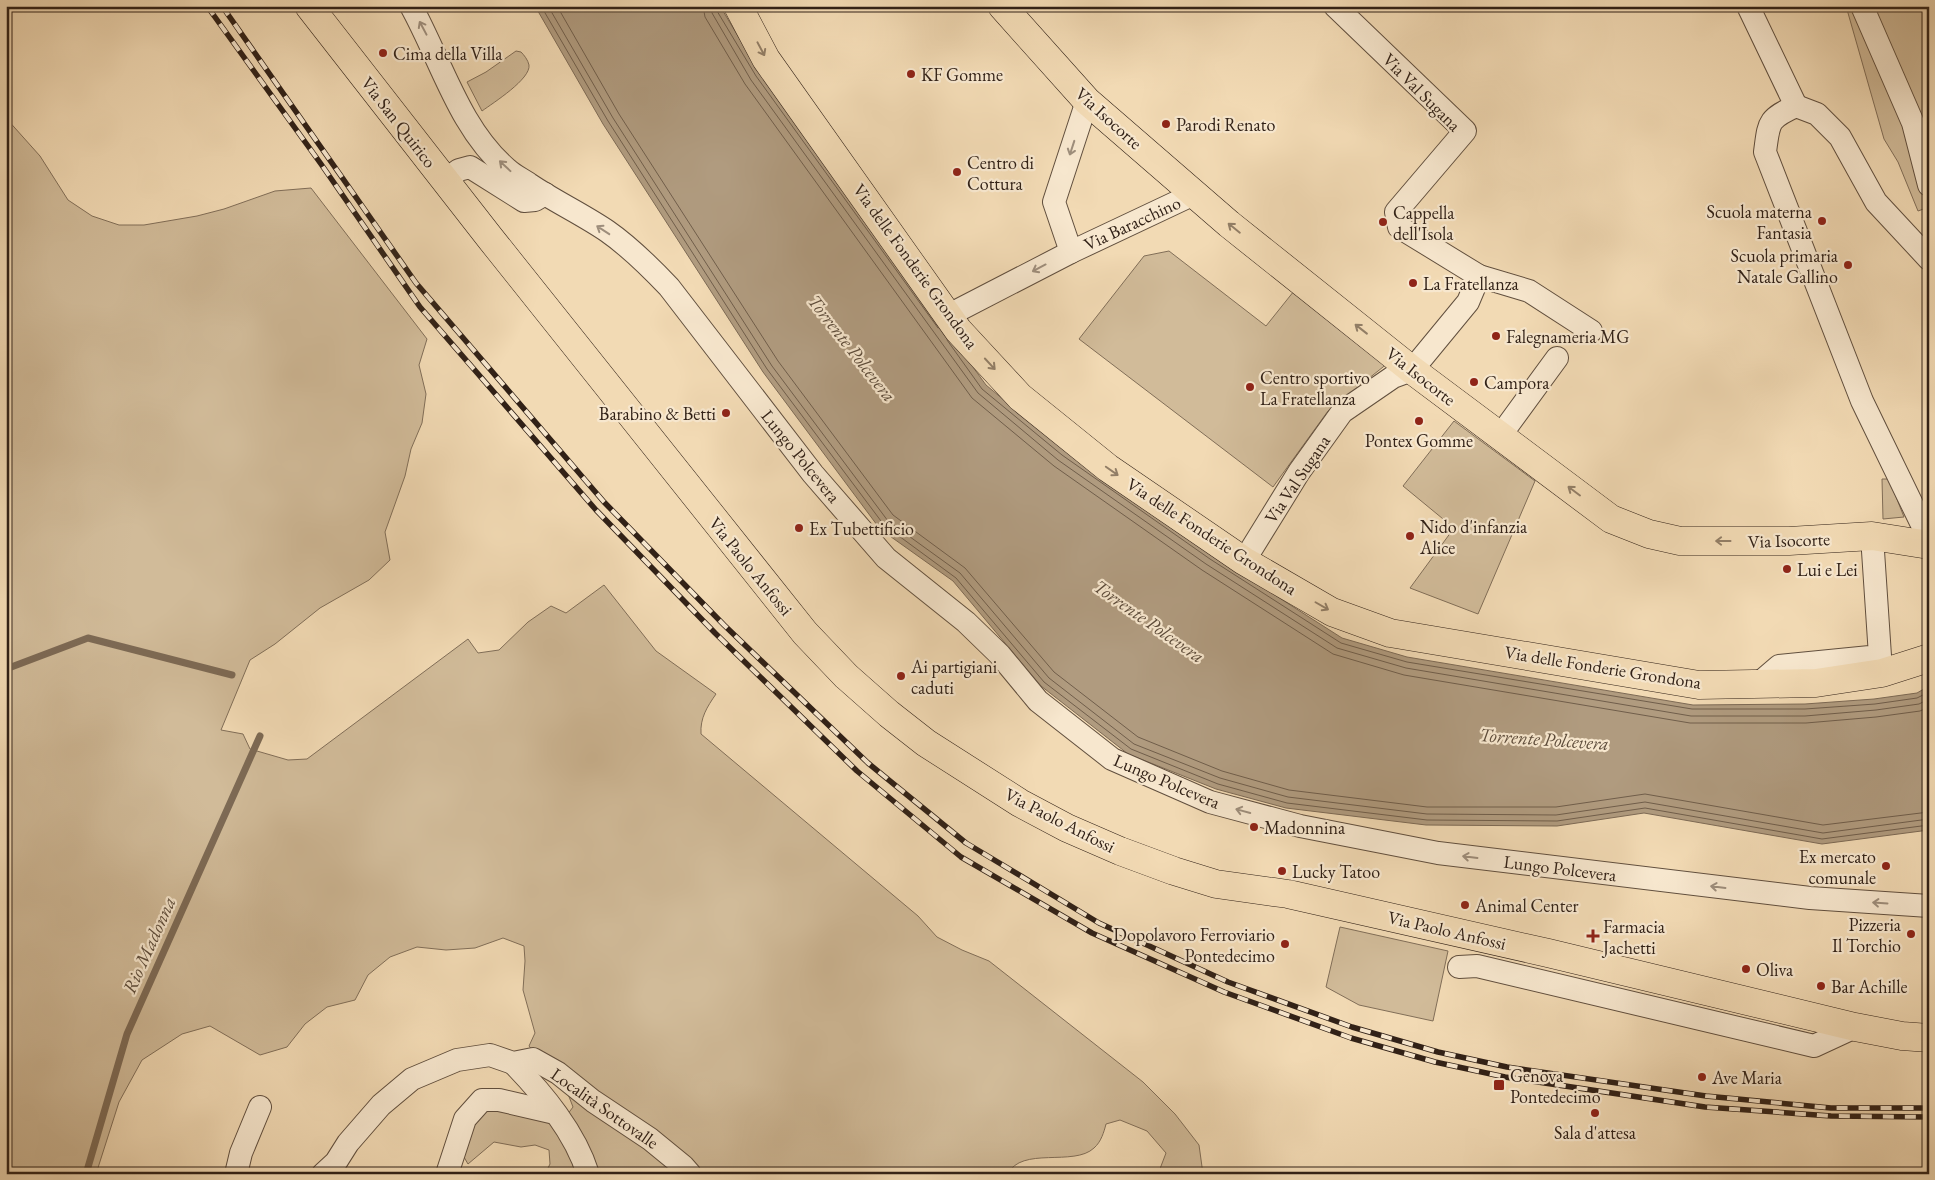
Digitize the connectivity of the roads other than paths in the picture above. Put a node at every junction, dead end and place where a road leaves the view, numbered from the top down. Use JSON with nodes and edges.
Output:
{"nodes":[{"id":1,"x":309,"y":6,"type":"edge"},
{"id":2,"x":411,"y":6,"type":"edge"},
{"id":3,"x":738,"y":6,"type":"edge"},
{"id":4,"x":1002,"y":6,"type":"edge"},
{"id":5,"x":1335,"y":6,"type":"edge"},
{"id":6,"x":1748,"y":6,"type":"edge"},
{"id":7,"x":1862,"y":6,"type":"edge"},
{"id":8,"x":1087,"y":101,"type":"junction"},
{"id":9,"x":1796,"y":106,"type":"junction"},
{"id":10,"x":445,"y":180,"type":"junction"},
{"id":11,"x":1929,"y":185,"type":"edge"},
{"id":12,"x":545,"y":194,"type":"junction"},
{"id":13,"x":1194,"y":194,"type":"junction"},
{"id":14,"x":490,"y":238,"type":"joint"},
{"id":15,"x":1071,"y":252,"type":"junction"},
{"id":16,"x":1929,"y":259,"type":"edge"},
{"id":17,"x":1479,"y":276,"type":"junction"},
{"id":18,"x":949,"y":315,"type":"junction"},
{"id":19,"x":1591,"y":331,"type":"dead end"},
{"id":20,"x":1557,"y":358,"type":"dead end"},
{"id":21,"x":1412,"y":370,"type":"junction"},
{"id":22,"x":1500,"y":436,"type":"junction"},
{"id":23,"x":1872,"y":536,"type":"junction"},
{"id":24,"x":1929,"y":539,"type":"edge"},
{"id":25,"x":1929,"y":545,"type":"edge"},
{"id":26,"x":1244,"y":561,"type":"junction"},
{"id":27,"x":1929,"y":658,"type":"edge"},
{"id":28,"x":1758,"y":684,"type":"junction"},
{"id":29,"x":1927,"y":903,"type":"edge"},
{"id":30,"x":1458,"y":968,"type":"dead end"},
{"id":31,"x":1855,"y":1027,"type":"junction"},
{"id":32,"x":1929,"y":1038,"type":"edge"},
{"id":33,"x":513,"y":1063,"type":"junction"},
{"id":34,"x":260,"y":1107,"type":"dead end"},
{"id":35,"x":555,"y":1113,"type":"junction"},
{"id":36,"x":236,"y":1174,"type":"edge"},
{"id":37,"x":323,"y":1174,"type":"edge"},
{"id":38,"x":448,"y":1174,"type":"edge"},
{"id":39,"x":588,"y":1174,"type":"edge"},
{"id":40,"x":690,"y":1174,"type":"edge"}],
"edges":[{"from":1,"to":10,"type":"main road","name":"Via San Quirico"},
{"from":12,"to":2,"type":"street","name":"Lungo Polcevera","one_way":true},
{"from":3,"to":18,"type":"main road","name":"Via delle Fonderie Grondona","one_way":true},
{"from":4,"to":8,"type":"main road","name":"Via Isocorte"},
{"from":5,"to":17,"type":"street","name":"Via Val Sugana"},
{"from":6,"to":9,"type":"street"},
{"from":7,"to":11,"type":"street"},
{"from":8,"to":13,"type":"main road","name":"Via Isocorte"},
{"from":8,"to":15,"type":"street","name":"Via Baracchino","one_way":true},
{"from":9,"to":16,"type":"street"},
{"from":9,"to":24,"type":"street"},
{"from":10,"to":12,"type":"street"},
{"from":10,"to":14,"type":"main road","name":"Via San Quirico"},
{"from":29,"to":12,"type":"street","name":"Lungo Polcevera","one_way":true},
{"from":13,"to":15,"type":"street","name":"Via Baracchino"},
{"from":21,"to":13,"type":"main road","name":"Via Isocorte","one_way":true},
{"from":14,"to":31,"type":"main road","name":"Via Paolo Anfossi"},
{"from":15,"to":18,"type":"street","name":"Via Baracchino","one_way":true},
{"from":17,"to":19,"type":"street","name":"Via Val Sugana"},
{"from":17,"to":21,"type":"street","name":"Via Val Sugana"},
{"from":18,"to":26,"type":"main road","name":"Via delle Fonderie Grondona","one_way":true},
{"from":20,"to":22,"type":"street"},
{"from":21,"to":22,"type":"main road","name":"Via Isocorte"},
{"from":21,"to":26,"type":"street","name":"Via Val Sugana"},
{"from":23,"to":22,"type":"main road","name":"Via Isocorte","one_way":true},
{"from":23,"to":25,"type":"main road","name":"Via Isocorte"},
{"from":23,"to":28,"type":"street"},
{"from":26,"to":28,"type":"main road","name":"Via delle Fonderie Grondona","one_way":true},
{"from":27,"to":28,"type":"main road","name":"Via delle Fonderie Grondona"},
{"from":30,"to":31,"type":"street","name":"Via Paolo Anfossi"},
{"from":31,"to":32,"type":"main road","name":"Via Paolo Anfossi"},
{"from":33,"to":35,"type":"street","name":"Località Sottovalle"},
{"from":33,"to":37,"type":"street","name":"Località Sottovalle"},
{"from":33,"to":40,"type":"street","name":"Località Sottovalle"},
{"from":34,"to":36,"type":"street"},
{"from":35,"to":38,"type":"street","name":"Località Sottovalle"},
{"from":35,"to":39,"type":"street","name":"Località Sottovalle"}]}
